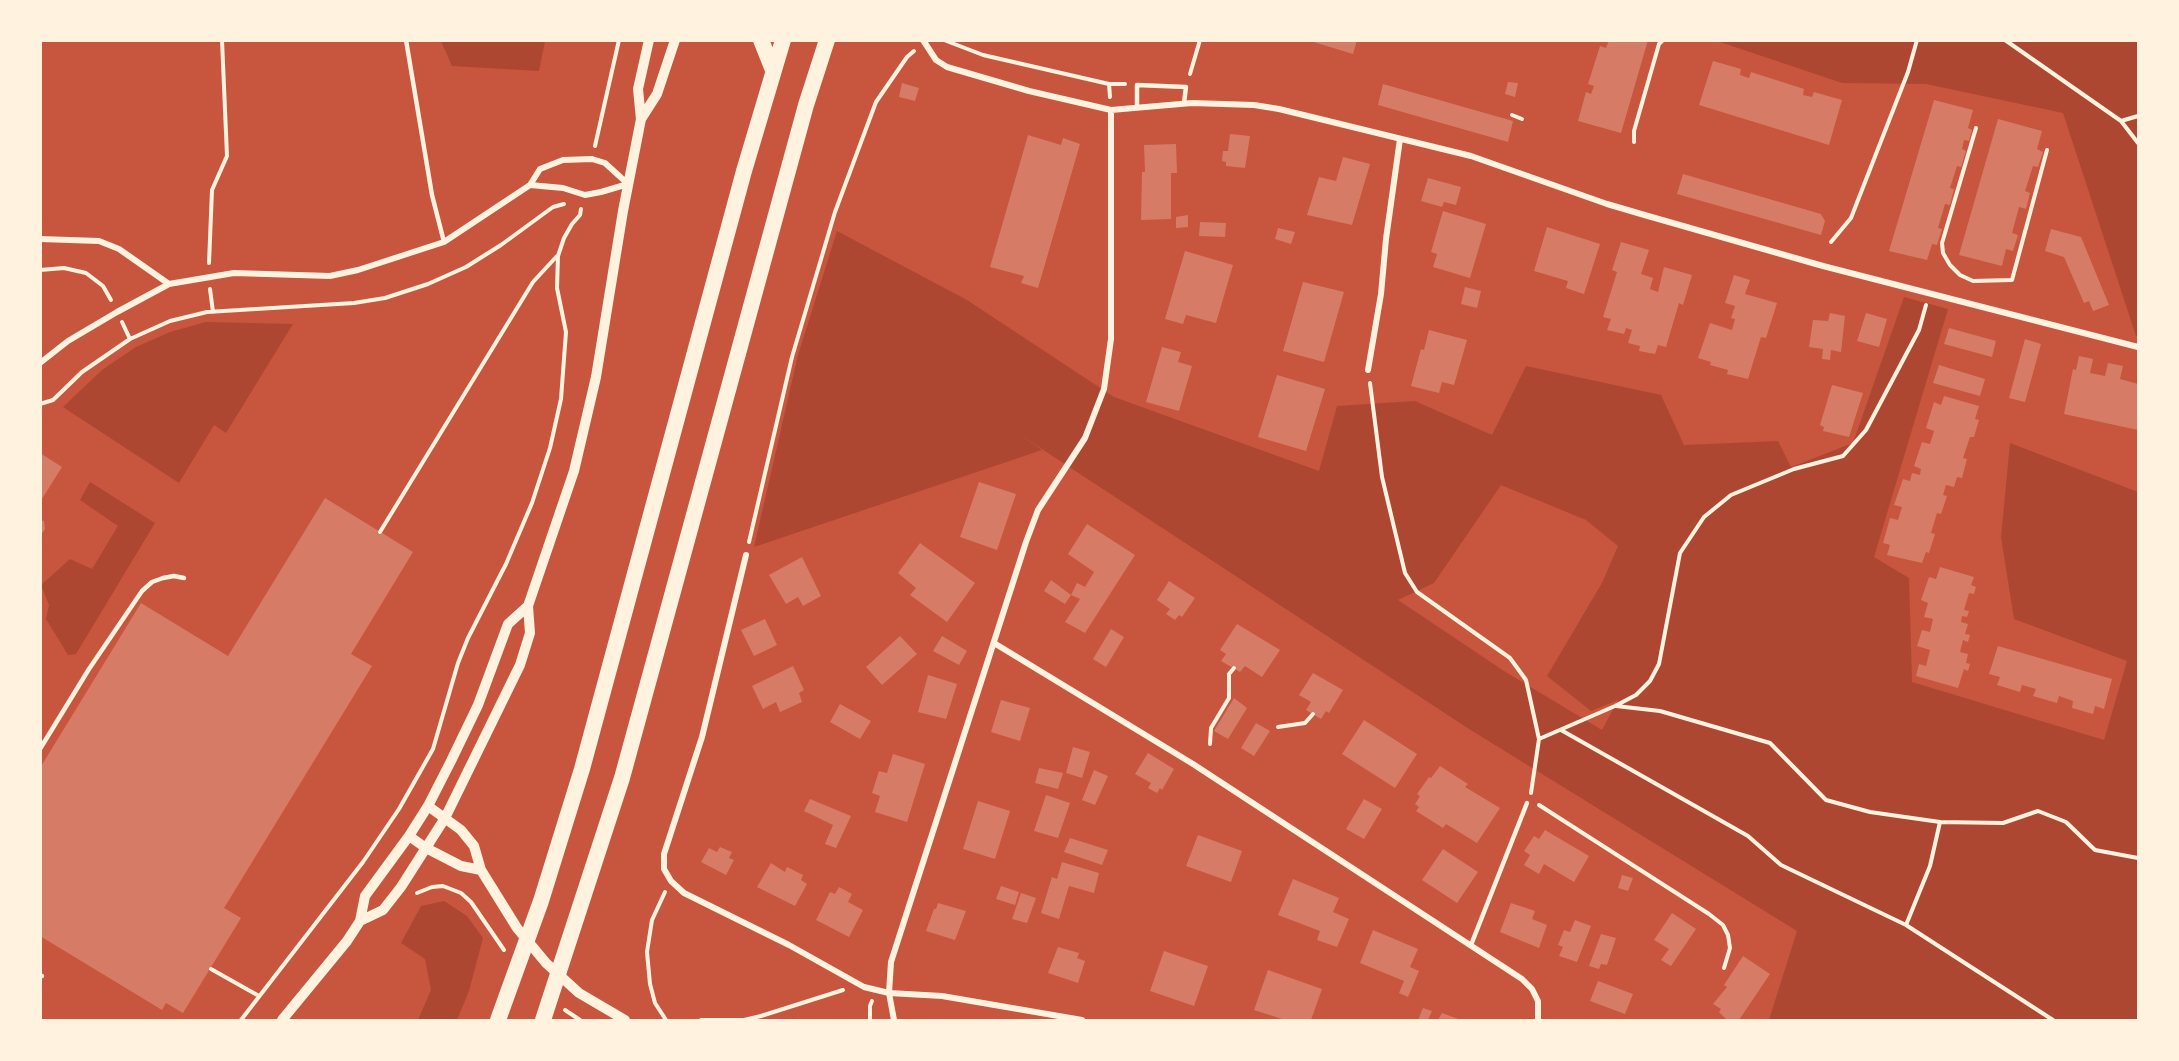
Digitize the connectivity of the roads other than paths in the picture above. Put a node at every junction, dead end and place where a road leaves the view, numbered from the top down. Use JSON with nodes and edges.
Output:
{"nodes":[{"id":1,"x":406,"y":40,"type":"edge"},
{"id":2,"x":649,"y":40,"type":"edge"},
{"id":3,"x":675,"y":40,"type":"edge"},
{"id":4,"x":761,"y":40,"type":"edge"},
{"id":5,"x":783,"y":40,"type":"edge"},
{"id":6,"x":827,"y":40,"type":"edge"},
{"id":7,"x":923,"y":42,"type":"edge"},
{"id":8,"x":773,"y":70,"type":"junction"},
{"id":9,"x":1184,"y":103,"type":"junction"},
{"id":10,"x":1137,"y":108,"type":"junction"},
{"id":11,"x":1111,"y":110,"type":"junction"},
{"id":12,"x":641,"y":119,"type":"junction"},
{"id":13,"x":1400,"y":139,"type":"junction"},
{"id":14,"x":628,"y":184,"type":"junction"},
{"id":15,"x":530,"y":185,"type":"junction"},
{"id":16,"x":40,"y":239,"type":"edge"},
{"id":17,"x":444,"y":242,"type":"junction"},
{"id":18,"x":169,"y":284,"type":"junction"},
{"id":19,"x":2139,"y":347,"type":"edge"},
{"id":20,"x":40,"y":363,"type":"edge"},
{"id":21,"x":1368,"y":370,"type":"road end"},
{"id":22,"x":746,"y":555,"type":"road end"},
{"id":23,"x":184,"y":578,"type":"dead end"},
{"id":24,"x":528,"y":606,"type":"junction"},
{"id":25,"x":994,"y":643,"type":"junction"},
{"id":26,"x":40,"y":749,"type":"edge"},
{"id":27,"x":1527,"y":803,"type":"road end"},
{"id":28,"x":428,"y":806,"type":"junction"},
{"id":29,"x":446,"y":818,"type":"junction"},
{"id":30,"x":409,"y":836,"type":"junction"},
{"id":31,"x":426,"y":848,"type":"junction"},
{"id":32,"x":481,"y":870,"type":"junction"},
{"id":33,"x":360,"y":921,"type":"junction"},
{"id":34,"x":1471,"y":945,"type":"junction"},
{"id":35,"x":889,"y":993,"type":"junction"},
{"id":36,"x":622,"y":1018,"type":"edge"},
{"id":37,"x":282,"y":1020,"type":"edge"},
{"id":38,"x":498,"y":1020,"type":"edge"},
{"id":39,"x":543,"y":1020,"type":"edge"},
{"id":40,"x":894,"y":1020,"type":"edge"},
{"id":41,"x":1082,"y":1020,"type":"edge"},
{"id":42,"x":1538,"y":1020,"type":"edge"}],
"edges":[{"from":1,"to":17,"type":"lane"},
{"from":2,"to":12,"type":"street"},
{"from":3,"to":12,"type":"street"},
{"from":4,"to":8,"type":"highway"},
{"from":5,"to":8,"type":"highway"},
{"from":6,"to":39,"type":"highway"},
{"from":7,"to":11,"type":"street"},
{"from":8,"to":38,"type":"highway"},
{"from":9,"to":10,"type":"street"},
{"from":9,"to":10,"type":"lane"},
{"from":9,"to":13,"type":"street"},
{"from":10,"to":11,"type":"street"},
{"from":11,"to":25,"type":"street"},
{"from":12,"to":14,"type":"street"},
{"from":13,"to":19,"type":"street"},
{"from":13,"to":21,"type":"street"},
{"from":14,"to":15,"type":"street"},
{"from":14,"to":15,"type":"street"},
{"from":14,"to":24,"type":"street"},
{"from":15,"to":17,"type":"street"},
{"from":16,"to":18,"type":"street"},
{"from":17,"to":18,"type":"street"},
{"from":18,"to":20,"type":"street"},
{"from":22,"to":35,"type":"street"},
{"from":23,"to":26,"type":"lane"},
{"from":24,"to":28,"type":"street"},
{"from":24,"to":29,"type":"street"},
{"from":25,"to":34,"type":"street"},
{"from":25,"to":35,"type":"street"},
{"from":27,"to":34,"type":"lane"},
{"from":28,"to":29,"type":"street"},
{"from":28,"to":30,"type":"street"},
{"from":29,"to":31,"type":"street"},
{"from":29,"to":32,"type":"street"},
{"from":30,"to":31,"type":"street"},
{"from":30,"to":33,"type":"street"},
{"from":31,"to":32,"type":"street"},
{"from":31,"to":33,"type":"street"},
{"from":32,"to":36,"type":"street"},
{"from":33,"to":37,"type":"street"},
{"from":34,"to":42,"type":"street"},
{"from":35,"to":40,"type":"street"},
{"from":35,"to":41,"type":"street"}]}
